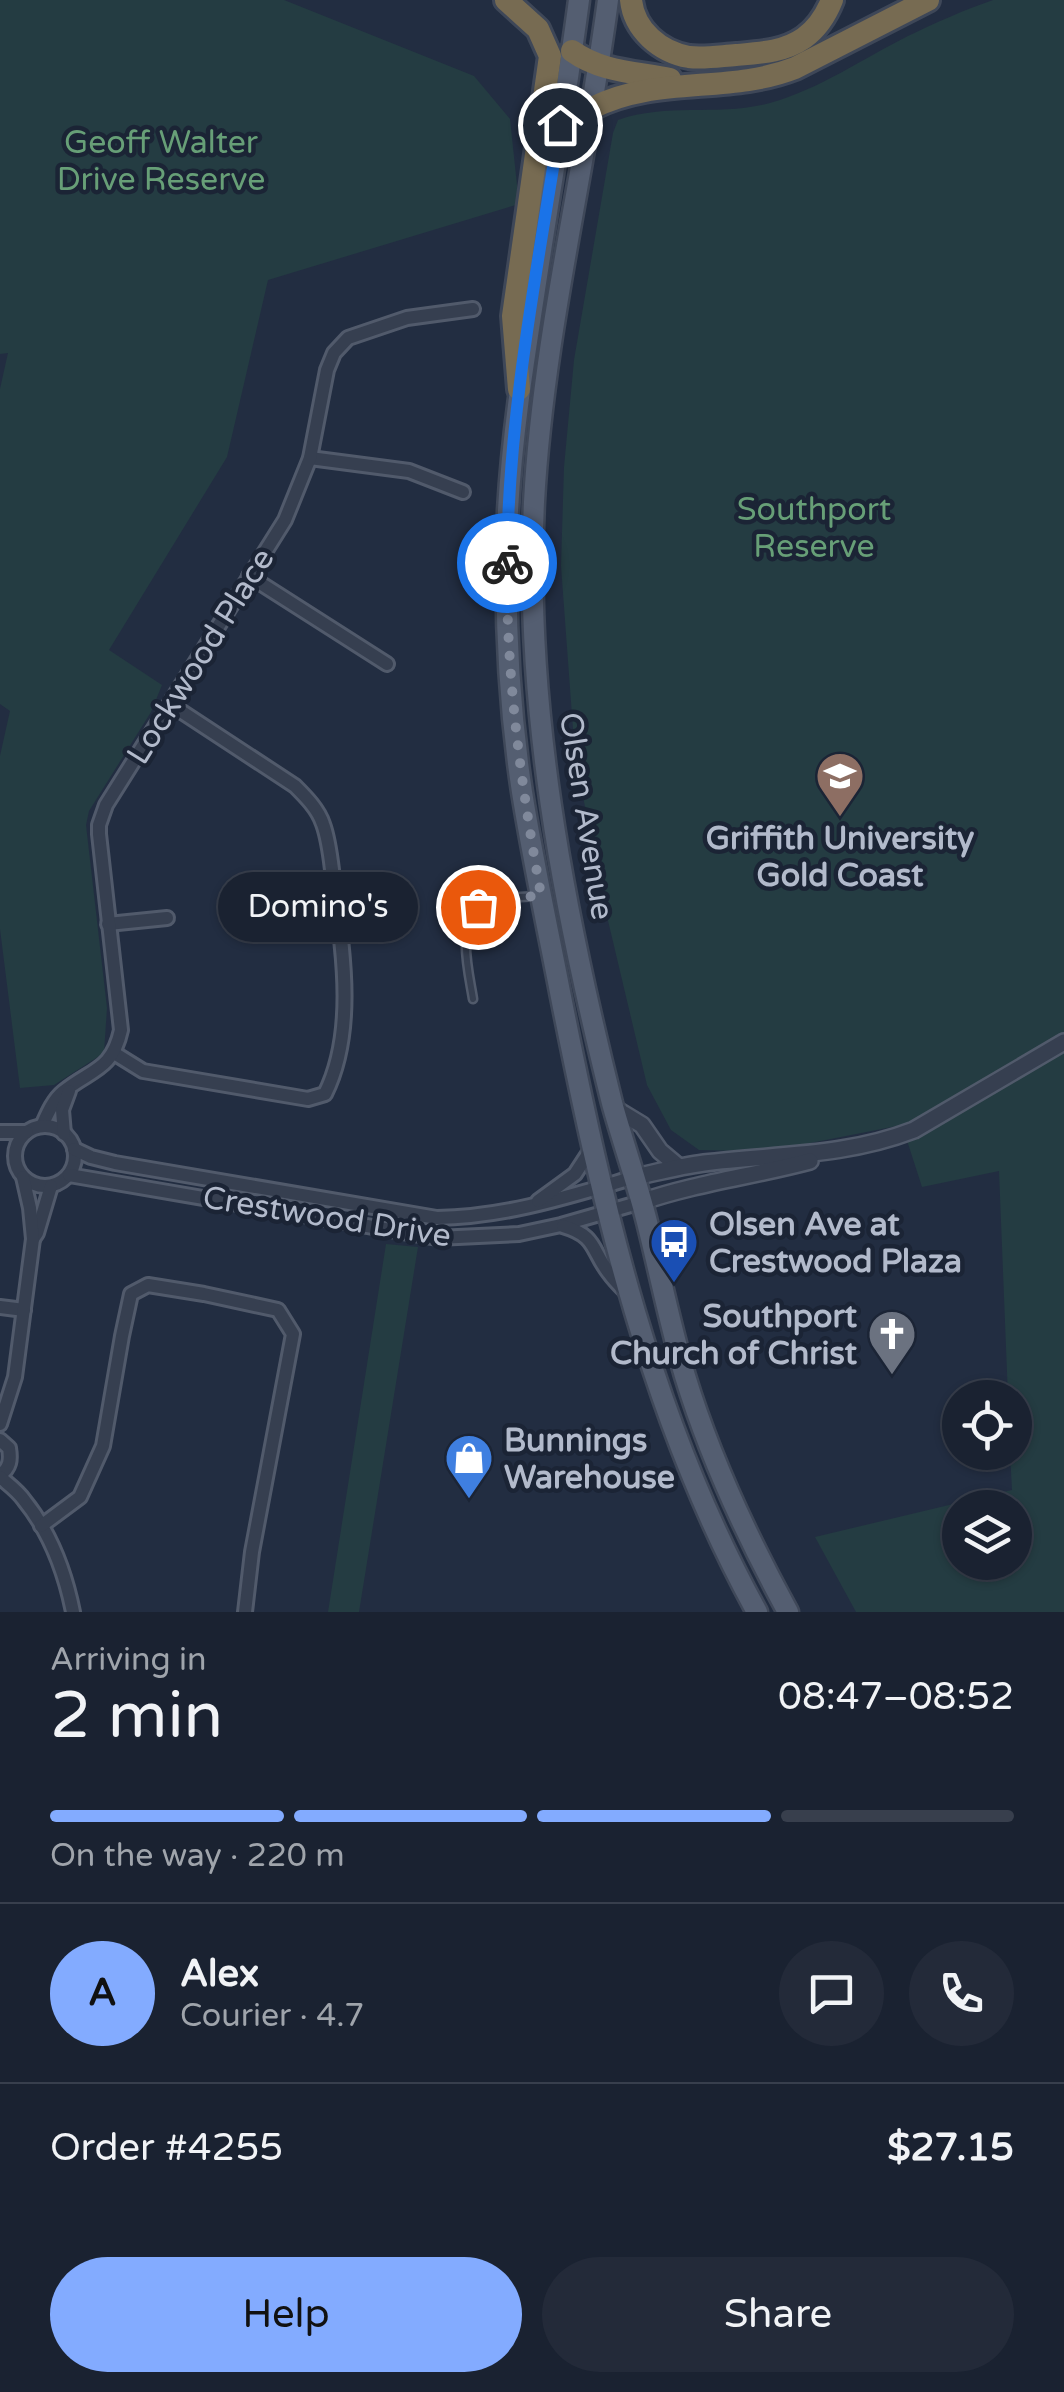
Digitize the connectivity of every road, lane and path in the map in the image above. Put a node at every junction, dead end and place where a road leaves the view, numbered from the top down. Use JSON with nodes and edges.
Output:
{"nodes":[{"id":1,"x":506,"y":0,"type":"edge"},
{"id":2,"x":579,"y":0,"type":"edge"},
{"id":3,"x":608,"y":0,"type":"edge"},
{"id":4,"x":631,"y":0,"type":"edge"},
{"id":5,"x":832,"y":0,"type":"edge"},
{"id":6,"x":928,"y":0,"type":"edge"},
{"id":7,"x":572,"y":50,"type":"junction"},
{"id":8,"x":599,"y":66,"type":"junction"},
{"id":9,"x":693,"y":84,"type":"junction"},
{"id":10,"x":592,"y":108,"type":"junction"},
{"id":11,"x":473,"y":309,"type":"dead end"},
{"id":12,"x":519,"y":389,"type":"junction"},
{"id":13,"x":310,"y":458,"type":"junction"},
{"id":14,"x":463,"y":492,"type":"dead end"},
{"id":15,"x":249,"y":576,"type":"junction"},
{"id":16,"x":387,"y":664,"type":"dead end"},
{"id":17,"x":170,"y":704,"type":"junction"},
{"id":18,"x":541,"y":895,"type":"junction"},
{"id":19,"x":167,"y":918,"type":"dead end"},
{"id":20,"x":108,"y":924,"type":"junction"},
{"id":21,"x":473,"y":998,"type":"dead end"},
{"id":22,"x":1064,"y":1042,"type":"edge"},
{"id":23,"x":114,"y":1053,"type":"junction"},
{"id":24,"x":70,"y":1088,"type":"junction"},
{"id":25,"x":614,"y":1108,"type":"junction"},
{"id":26,"x":42,"y":1126,"type":"junction"},
{"id":27,"x":0,"y":1132,"type":"edge"},
{"id":28,"x":27,"y":1132,"type":"junction"},
{"id":29,"x":64,"y":1134,"type":"junction"},
{"id":30,"x":74,"y":1148,"type":"junction"},
{"id":31,"x":592,"y":1148,"type":"junction"},
{"id":32,"x":0,"y":1150,"type":"edge"},
{"id":33,"x":832,"y":1152,"type":"junction"},
{"id":34,"x":15,"y":1162,"type":"junction"},
{"id":35,"x":679,"y":1167,"type":"junction"},
{"id":36,"x":69,"y":1175,"type":"junction"},
{"id":37,"x":23,"y":1177,"type":"junction"},
{"id":38,"x":635,"y":1177,"type":"junction"},
{"id":39,"x":51,"y":1186,"type":"junction"},
{"id":40,"x":601,"y":1187,"type":"junction"},
{"id":41,"x":641,"y":1202,"type":"junction"},
{"id":42,"x":532,"y":1206,"type":"junction"},
{"id":43,"x":608,"y":1213,"type":"junction"},
{"id":44,"x":561,"y":1226,"type":"junction"},
{"id":45,"x":32,"y":1239,"type":"junction"},
{"id":46,"x":631,"y":1298,"type":"junction"},
{"id":47,"x":0,"y":1307,"type":"edge"},
{"id":48,"x":24,"y":1310,"type":"junction"},
{"id":49,"x":0,"y":1424,"type":"edge"},
{"id":50,"x":0,"y":1440,"type":"edge"},
{"id":51,"x":0,"y":1476,"type":"edge"},
{"id":52,"x":41,"y":1526,"type":"junction"},
{"id":53,"x":73,"y":1612,"type":"edge"},
{"id":54,"x":245,"y":1612,"type":"edge"},
{"id":55,"x":756,"y":1612,"type":"edge"},
{"id":56,"x":788,"y":1612,"type":"edge"}],
"edges":[{"from":1,"to":12,"type":"highway"},
{"from":2,"to":7,"type":"main road","name":"Olsen Avenue"},
{"from":3,"to":8,"type":"main road","name":"Olsen Avenue"},
{"from":4,"to":5,"type":"highway"},
{"from":6,"to":9,"type":"highway"},
{"from":7,"to":8,"type":"highway"},
{"from":7,"to":12,"type":"main road","name":"Olsen Avenue"},
{"from":8,"to":9,"type":"highway"},
{"from":8,"to":10,"type":"main road","name":"Olsen Avenue"},
{"from":9,"to":10,"type":"highway"},
{"from":10,"to":25,"type":"main road","name":"Olsen Avenue"},
{"from":11,"to":13,"type":"street","name":"Lockwood Place"},
{"from":12,"to":18,"type":"main road","name":"Olsen Avenue"},
{"from":13,"to":14,"type":"street"},
{"from":13,"to":15,"type":"street","name":"Lockwood Place"},
{"from":15,"to":16,"type":"street"},
{"from":15,"to":17,"type":"street","name":"Lockwood Place"},
{"from":17,"to":20,"type":"street","name":"Lockwood Place"},
{"from":17,"to":23,"type":"street"},
{"from":18,"to":21,"type":"lane"},
{"from":18,"to":31,"type":"main road","name":"Olsen Avenue"},
{"from":19,"to":20,"type":"street"},
{"from":20,"to":23,"type":"street","name":"Lockwood Place"},
{"from":22,"to":33,"type":"street"},
{"from":23,"to":24,"type":"street"},
{"from":24,"to":26,"type":"street"},
{"from":24,"to":29,"type":"street"},
{"from":25,"to":35,"type":"street"},
{"from":25,"to":38,"type":"main road","name":"Olsen Avenue"},
{"from":26,"to":28,"type":"street"},
{"from":26,"to":29,"type":"street"},
{"from":27,"to":28,"type":"street"},
{"from":28,"to":34,"type":"street"},
{"from":29,"to":30,"type":"street"},
{"from":30,"to":36,"type":"street"},
{"from":30,"to":42,"type":"street","name":"Crestwood Drive"},
{"from":31,"to":40,"type":"main road","name":"Olsen Avenue"},
{"from":31,"to":42,"type":"street"},
{"from":32,"to":34,"type":"street"},
{"from":33,"to":35,"type":"street"},
{"from":33,"to":41,"type":"street"},
{"from":34,"to":37,"type":"street"},
{"from":35,"to":38,"type":"street"},
{"from":36,"to":39,"type":"street"},
{"from":36,"to":44,"type":"street","name":"Crestwood Drive"},
{"from":37,"to":39,"type":"street"},
{"from":37,"to":45,"type":"street"},
{"from":38,"to":40,"type":"street","name":"Crestwood Drive"},
{"from":38,"to":41,"type":"main road","name":"Olsen Avenue"},
{"from":39,"to":45,"type":"street"},
{"from":40,"to":42,"type":"street","name":"Crestwood Drive"},
{"from":40,"to":43,"type":"main road","name":"Olsen Avenue"},
{"from":41,"to":43,"type":"street","name":"Crestwood Drive"},
{"from":41,"to":56,"type":"main road","name":"Olsen Avenue"},
{"from":43,"to":44,"type":"street","name":"Crestwood Drive"},
{"from":43,"to":46,"type":"main road","name":"Olsen Avenue"},
{"from":44,"to":46,"type":"street"},
{"from":45,"to":48,"type":"street"},
{"from":46,"to":55,"type":"main road","name":"Olsen Avenue"},
{"from":47,"to":48,"type":"street"},
{"from":48,"to":49,"type":"street"},
{"from":50,"to":51,"type":"street"},
{"from":51,"to":52,"type":"street"},
{"from":52,"to":53,"type":"street"},
{"from":52,"to":54,"type":"street"}]}
